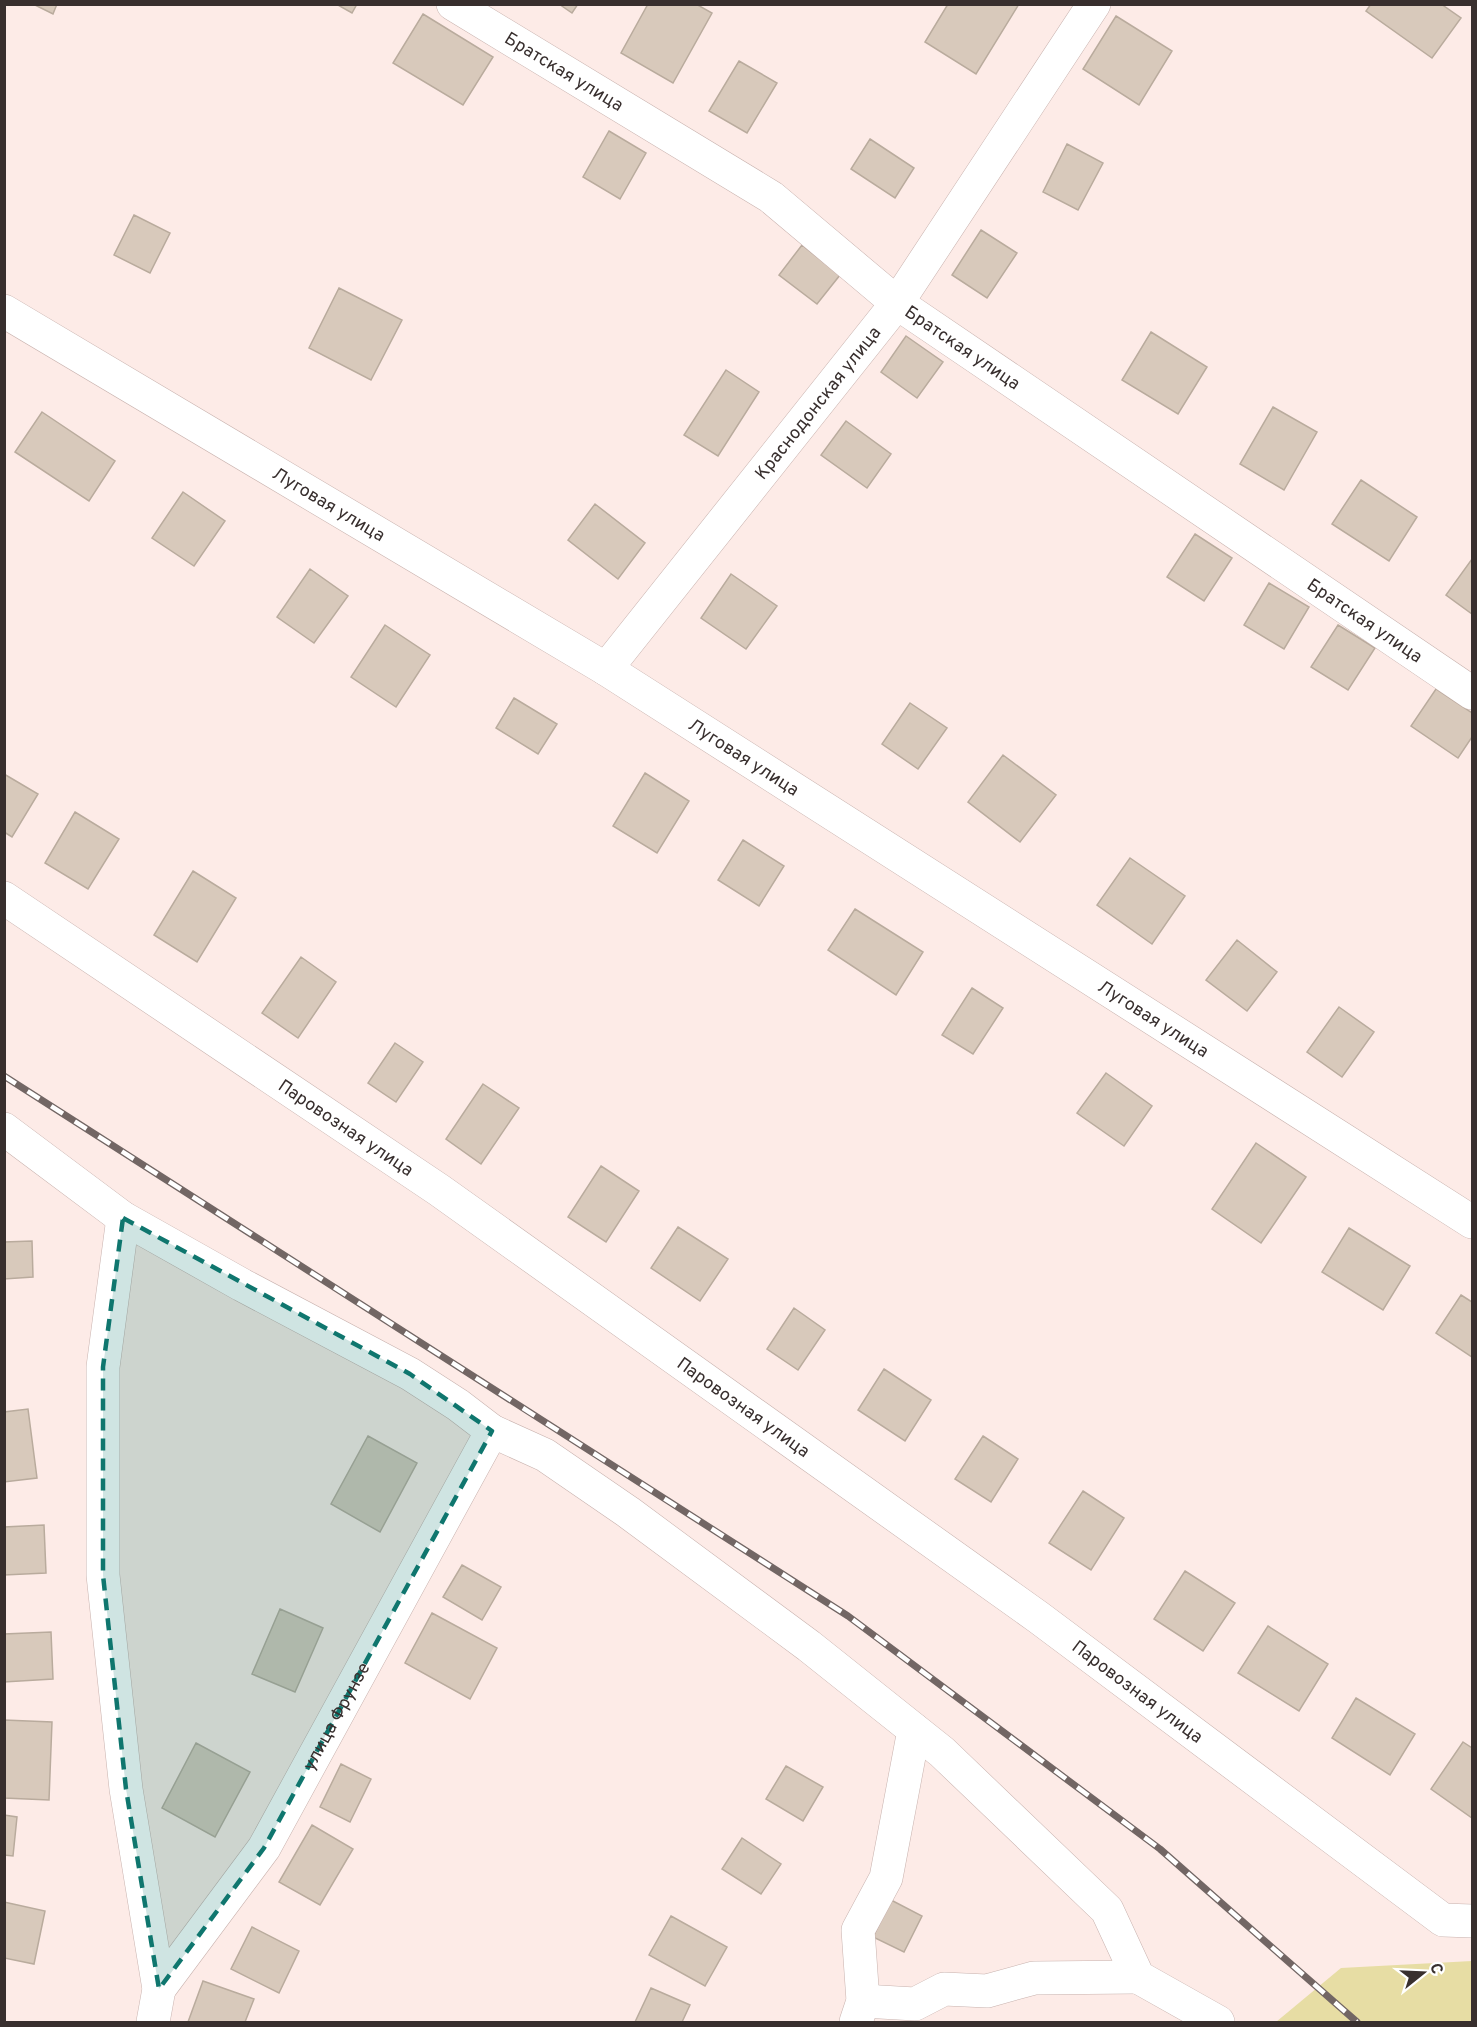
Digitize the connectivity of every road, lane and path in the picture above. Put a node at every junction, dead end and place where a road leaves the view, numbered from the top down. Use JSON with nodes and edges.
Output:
{"nodes":[{"id":1,"x":453,"y":4,"type":"edge"},
{"id":2,"x":1094,"y":4,"type":"edge"},
{"id":3,"x":897,"y":303,"type":"junction"},
{"id":4,"x":4,"y":311,"type":"edge"},
{"id":5,"x":606,"y":669,"type":"junction"},
{"id":6,"x":1473,"y":693,"type":"edge"},
{"id":7,"x":4,"y":898,"type":"edge"},
{"id":8,"x":4,"y":1129,"type":"edge"},
{"id":9,"x":123,"y":1218,"type":"junction"},
{"id":10,"x":1473,"y":1222,"type":"edge"},
{"id":11,"x":492,"y":1431,"type":"junction"},
{"id":12,"x":914,"y":1730,"type":"junction"},
{"id":13,"x":1473,"y":1921,"type":"edge"},
{"id":14,"x":1137,"y":1977,"type":"junction"},
{"id":15,"x":159,"y":1989,"type":"junction"},
{"id":16,"x":860,"y":2012,"type":"edge"},
{"id":17,"x":153,"y":2022,"type":"edge"},
{"id":18,"x":1218,"y":2022,"type":"edge"}],
"edges":[{"from":1,"to":3,"type":"street","name":"Братская улица"},
{"from":2,"to":3,"type":"street","name":"Краснодонская улица"},
{"from":3,"to":5,"type":"street","name":"Краснодонская улица"},
{"from":3,"to":6,"type":"street","name":"Братская улица"},
{"from":4,"to":5,"type":"street","name":"Луговая улица"},
{"from":5,"to":10,"type":"street","name":"Луговая улица"},
{"from":7,"to":13,"type":"street","name":"Паровозная улица"},
{"from":8,"to":9,"type":"street"},
{"from":9,"to":11,"type":"street"},
{"from":9,"to":15,"type":"street"},
{"from":11,"to":12,"type":"street"},
{"from":11,"to":15,"type":"street","name":"улица Фрунзе"},
{"from":12,"to":14,"type":"street"},
{"from":12,"to":16,"type":"street"},
{"from":14,"to":16,"type":"street"},
{"from":14,"to":18,"type":"street"},
{"from":15,"to":17,"type":"street"}]}
